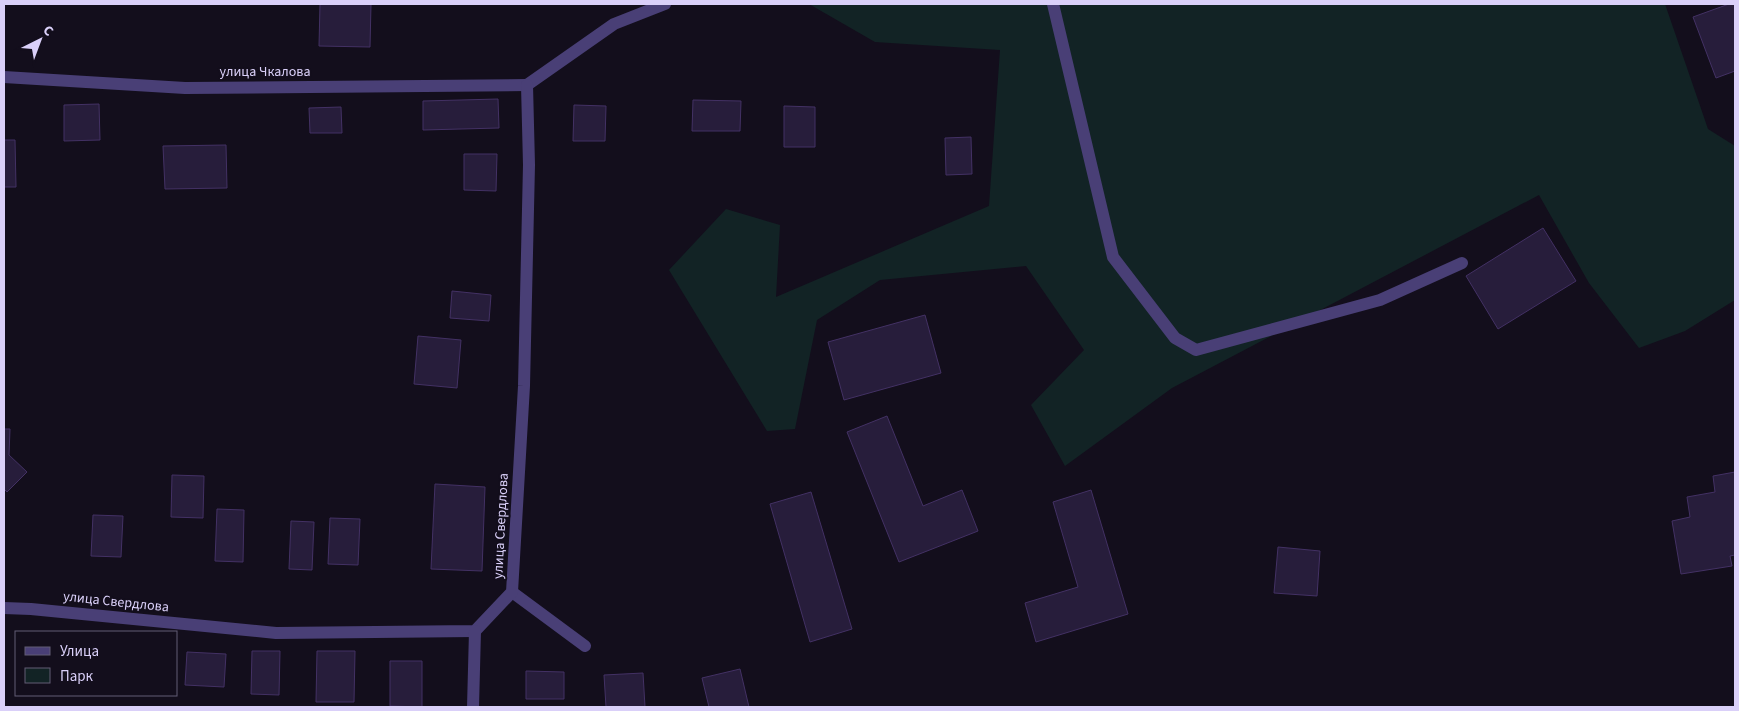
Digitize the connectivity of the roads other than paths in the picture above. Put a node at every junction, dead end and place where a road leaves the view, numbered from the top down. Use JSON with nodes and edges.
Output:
{"nodes":[{"id":1,"x":665,"y":4,"type":"edge"},
{"id":2,"x":1053,"y":4,"type":"edge"},
{"id":3,"x":4,"y":78,"type":"edge"},
{"id":4,"x":527,"y":85,"type":"junction"},
{"id":5,"x":1462,"y":263,"type":"dead end"},
{"id":6,"x":512,"y":592,"type":"junction"},
{"id":7,"x":4,"y":608,"type":"edge"},
{"id":8,"x":475,"y":630,"type":"junction"},
{"id":9,"x":585,"y":646,"type":"dead end"},
{"id":10,"x":473,"y":707,"type":"edge"}],
"edges":[{"from":1,"to":4,"type":"street"},
{"from":2,"to":5,"type":"street"},
{"from":3,"to":4,"type":"street","name":"улица Чкалова"},
{"from":4,"to":6,"type":"street","name":"улица Свердлова"},
{"from":6,"to":8,"type":"street","name":"улица Свердлова"},
{"from":6,"to":9,"type":"street"},
{"from":7,"to":8,"type":"street","name":"улица Свердлова"},
{"from":8,"to":10,"type":"street"}]}
